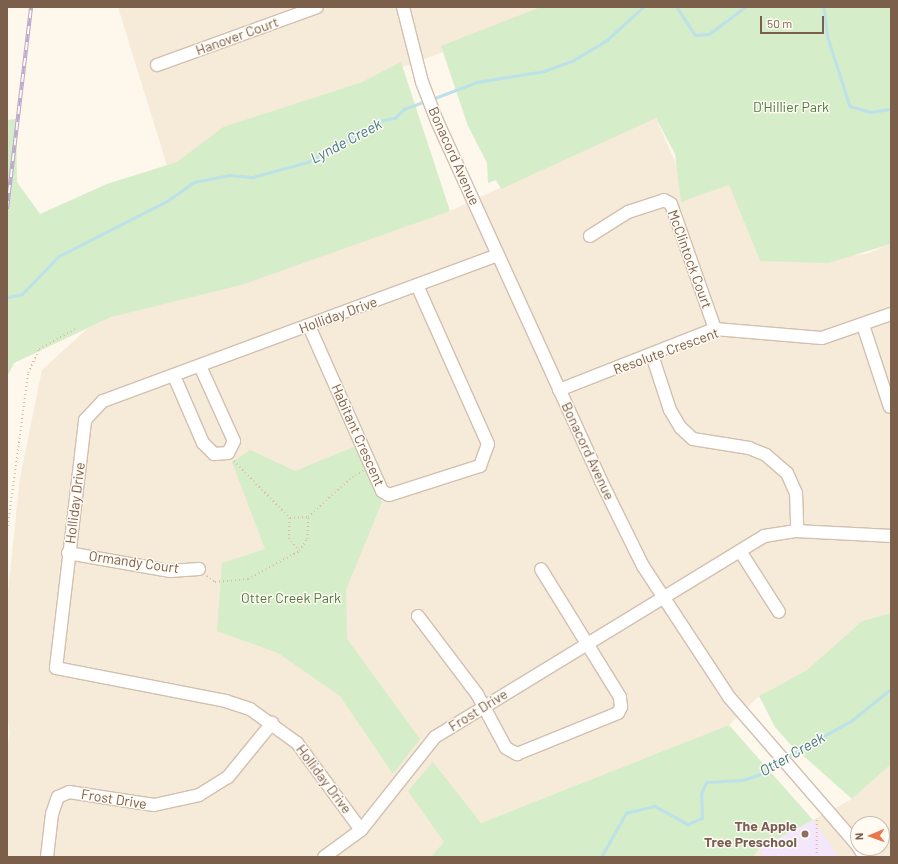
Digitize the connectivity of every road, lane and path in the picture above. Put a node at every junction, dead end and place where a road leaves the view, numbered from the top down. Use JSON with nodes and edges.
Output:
{"nodes":[{"id":1,"x":318,"y":7,"type":"edge"},
{"id":2,"x":403,"y":7,"type":"edge"},
{"id":3,"x":157,"y":64,"type":"dead end"},
{"id":4,"x":590,"y":236,"type":"dead end"},
{"id":5,"x":498,"y":255,"type":"junction"},
{"id":6,"x":417,"y":285,"type":"junction"},
{"id":7,"x":891,"y":314,"type":"edge"},
{"id":8,"x":864,"y":325,"type":"junction"},
{"id":9,"x":309,"y":326,"type":"junction"},
{"id":10,"x":75,"y":329,"type":"dead end"},
{"id":11,"x":716,"y":329,"type":"junction"},
{"id":12,"x":652,"y":355,"type":"junction"},
{"id":13,"x":200,"y":366,"type":"junction"},
{"id":14,"x":174,"y":376,"type":"junction"},
{"id":15,"x":559,"y":390,"type":"junction"},
{"id":16,"x":890,"y":407,"type":"edge"},
{"id":17,"x":228,"y":453,"type":"junction"},
{"id":18,"x":372,"y":467,"type":"junction"},
{"id":19,"x":308,"y":517,"type":"junction"},
{"id":20,"x":290,"y":518,"type":"junction"},
{"id":21,"x":7,"y":530,"type":"edge"},
{"id":22,"x":798,"y":531,"type":"junction"},
{"id":23,"x":891,"y":536,"type":"edge"},
{"id":24,"x":299,"y":551,"type":"junction"},
{"id":25,"x":740,"y":551,"type":"junction"},
{"id":26,"x":68,"y":553,"type":"junction"},
{"id":27,"x":199,"y":569,"type":"joint"},
{"id":28,"x":541,"y":569,"type":"dead end"},
{"id":29,"x":661,"y":597,"type":"junction"},
{"id":30,"x":778,"y":612,"type":"dead end"},
{"id":31,"x":418,"y":616,"type":"dead end"},
{"id":32,"x":587,"y":643,"type":"junction"},
{"id":33,"x":484,"y":705,"type":"junction"},
{"id":34,"x":272,"y":723,"type":"junction"},
{"id":35,"x":817,"y":820,"type":"dead end"},
{"id":36,"x":361,"y":830,"type":"junction"},
{"id":37,"x":850,"y":837,"type":"edge"},
{"id":38,"x":47,"y":857,"type":"edge"},
{"id":39,"x":324,"y":857,"type":"edge"},
{"id":40,"x":817,"y":857,"type":"edge"}],
"edges":[{"from":1,"to":3,"type":"street","name":"Hanover Court"},
{"from":2,"to":5,"type":"street","name":"Bonacord Avenue"},
{"from":4,"to":11,"type":"street","name":"McClintock Court"},
{"from":5,"to":6,"type":"street","name":"Holliday Drive"},
{"from":5,"to":15,"type":"street","name":"Bonacord Avenue"},
{"from":6,"to":9,"type":"street","name":"Holliday Drive"},
{"from":6,"to":18,"type":"street","name":"Habitant Crescent"},
{"from":7,"to":8,"type":"street","name":"Resolute Crescent"},
{"from":8,"to":11,"type":"street","name":"Resolute Crescent"},
{"from":8,"to":16,"type":"street"},
{"from":9,"to":13,"type":"street","name":"Holliday Drive"},
{"from":9,"to":18,"type":"street","name":"Habitant Crescent"},
{"from":10,"to":21,"type":"path"},
{"from":11,"to":12,"type":"street","name":"Resolute Crescent"},
{"from":12,"to":15,"type":"street","name":"Resolute Crescent"},
{"from":12,"to":22,"type":"street"},
{"from":13,"to":14,"type":"street","name":"Holliday Drive"},
{"from":13,"to":17,"type":"street"},
{"from":14,"to":17,"type":"street"},
{"from":14,"to":26,"type":"street","name":"Holliday Drive"},
{"from":15,"to":29,"type":"street","name":"Bonacord Avenue"},
{"from":17,"to":20,"type":"path"},
{"from":18,"to":19,"type":"path"},
{"from":19,"to":20,"type":"path"},
{"from":19,"to":24,"type":"path"},
{"from":20,"to":24,"type":"path"},
{"from":22,"to":23,"type":"street"},
{"from":22,"to":25,"type":"street"},
{"from":24,"to":27,"type":"path"},
{"from":25,"to":29,"type":"street"},
{"from":25,"to":30,"type":"street"},
{"from":26,"to":27,"type":"street","name":"Ormandy Court"},
{"from":26,"to":34,"type":"street","name":"Holliday Drive"},
{"from":28,"to":32,"type":"street"},
{"from":29,"to":32,"type":"street","name":"Frost Drive"},
{"from":29,"to":37,"type":"street","name":"Bonacord Avenue"},
{"from":31,"to":33,"type":"street"},
{"from":32,"to":33,"type":"street","name":"Frost Drive"},
{"from":32,"to":33,"type":"street"},
{"from":33,"to":36,"type":"street","name":"Frost Drive"},
{"from":34,"to":36,"type":"street","name":"Holliday Drive"},
{"from":34,"to":38,"type":"street","name":"Frost Drive"},
{"from":35,"to":40,"type":"path"},
{"from":36,"to":39,"type":"street","name":"Frost Drive"}]}
